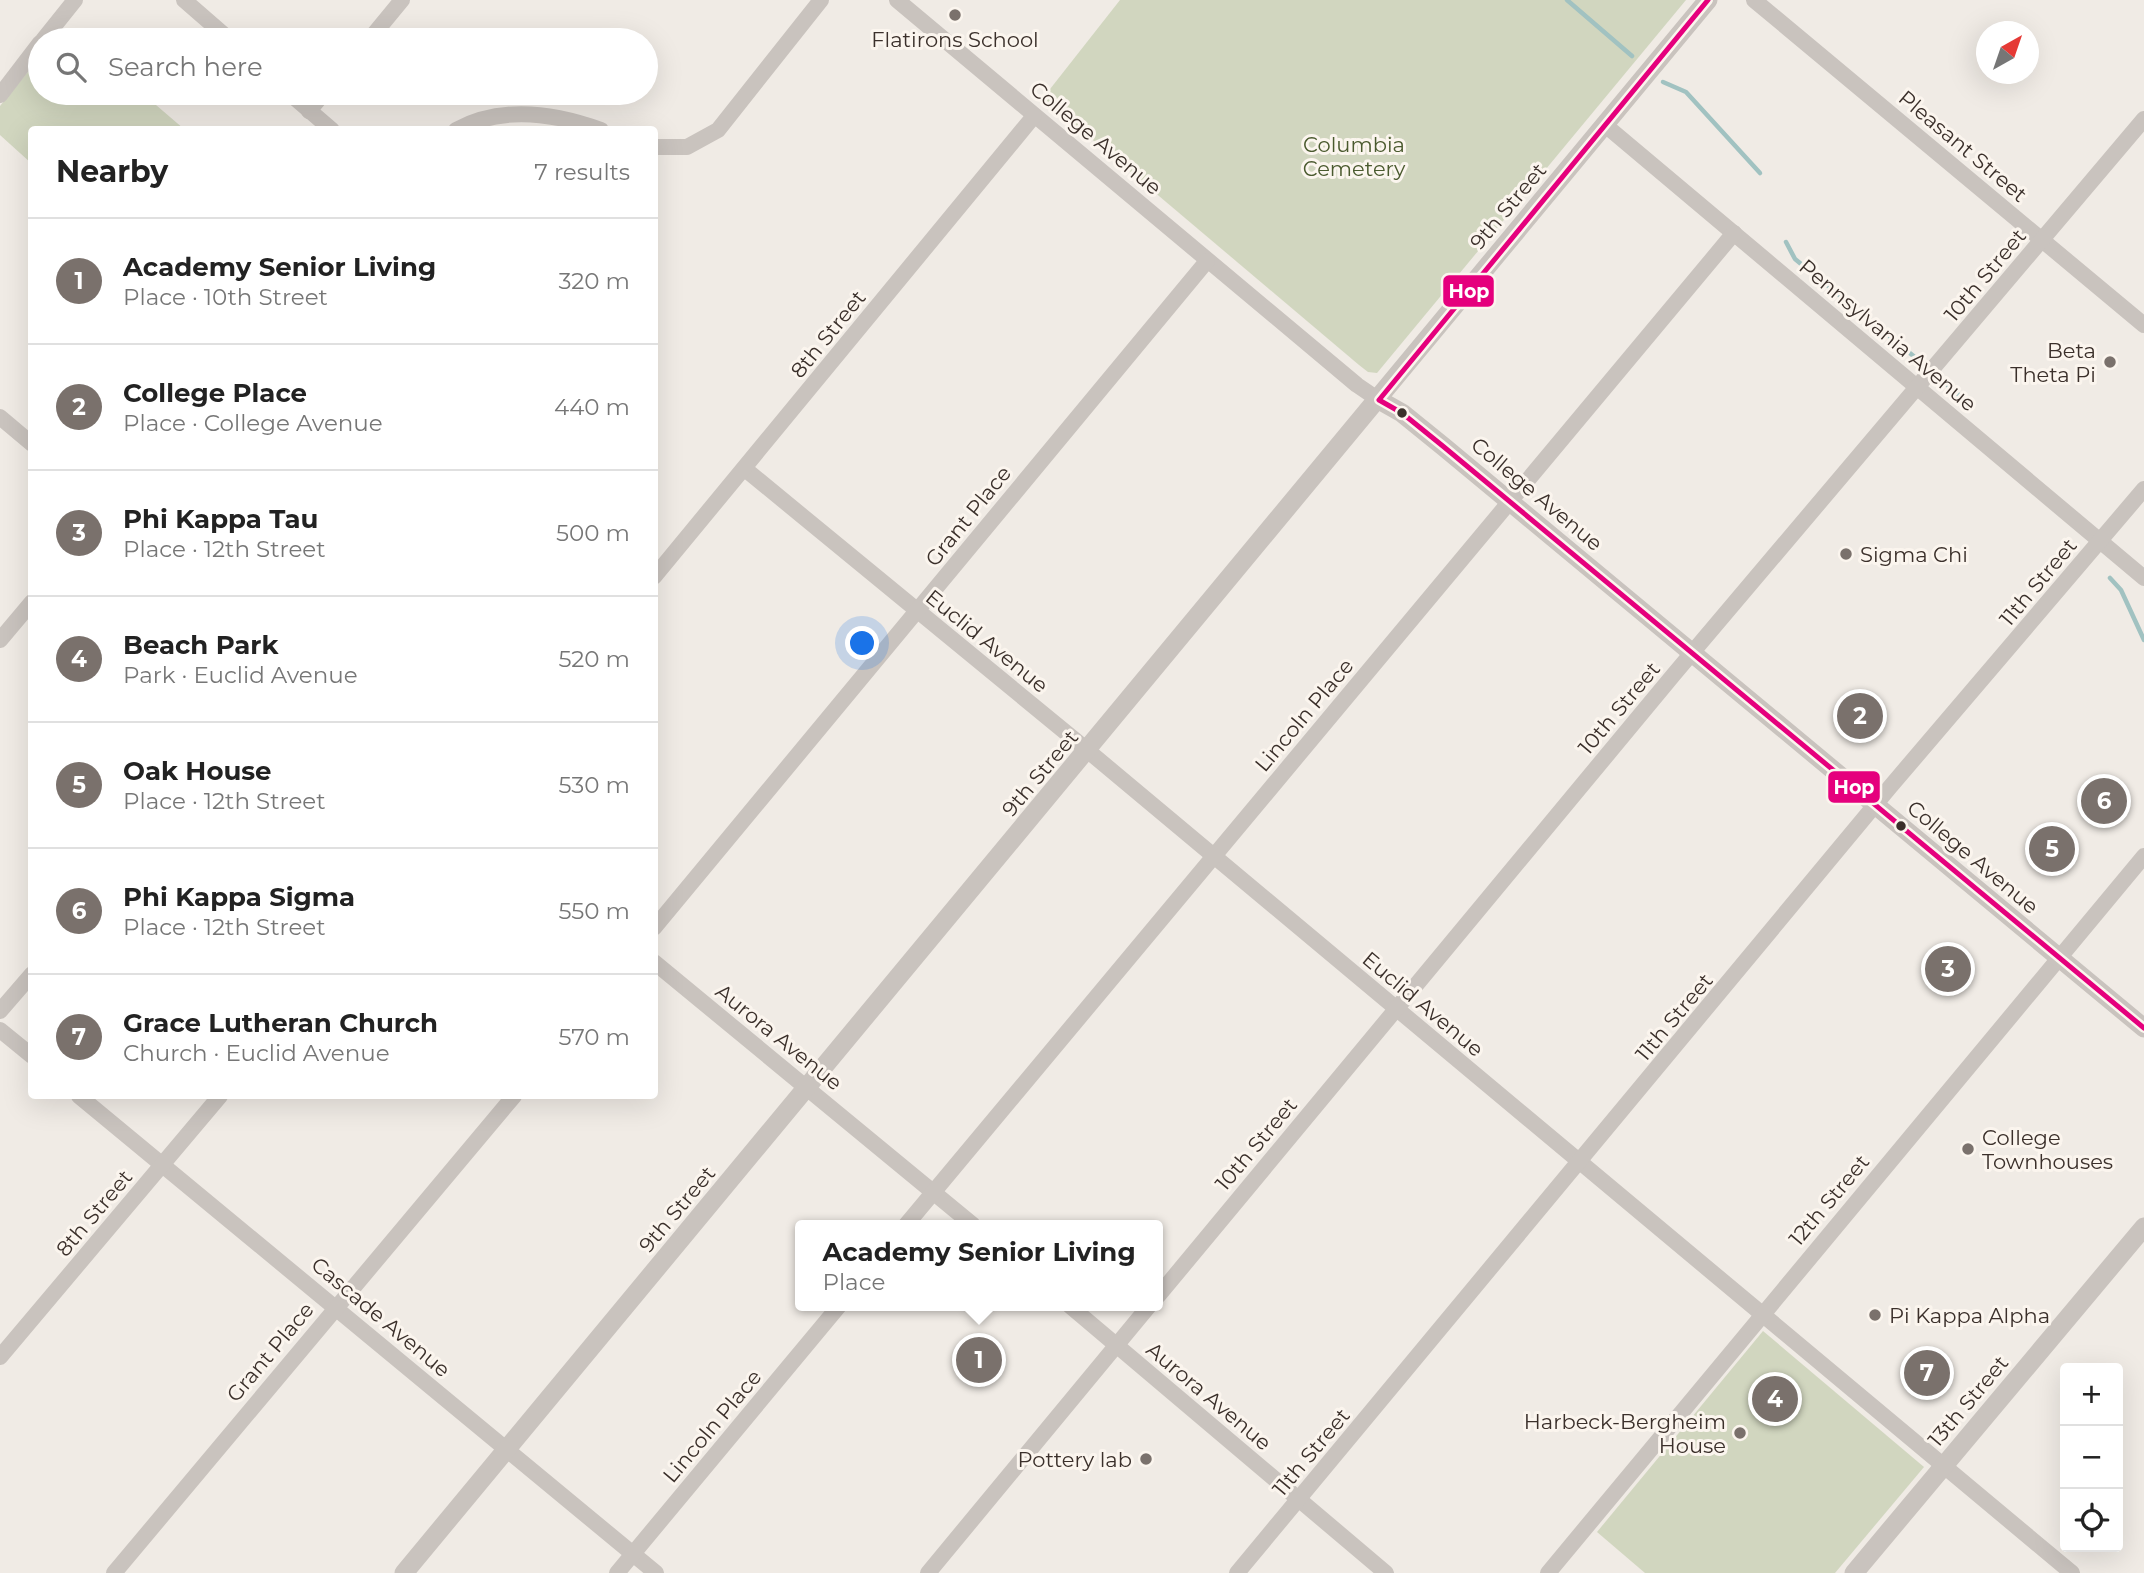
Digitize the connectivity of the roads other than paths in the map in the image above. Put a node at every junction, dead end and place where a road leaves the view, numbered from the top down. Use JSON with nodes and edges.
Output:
{"nodes":[{"id":1,"x":75,"y":0,"type":"edge"},
{"id":2,"x":184,"y":0,"type":"edge"},
{"id":3,"x":402,"y":0,"type":"edge"},
{"id":4,"x":821,"y":0,"type":"edge"},
{"id":5,"x":897,"y":0,"type":"edge"},
{"id":6,"x":1709,"y":0,"type":"edge"},
{"id":7,"x":1755,"y":0,"type":"edge"},
{"id":8,"x":52,"y":28,"type":"edge"},
{"id":9,"x":216,"y":28,"type":"edge"},
{"id":10,"x":379,"y":28,"type":"edge"},
{"id":11,"x":28,"y":59,"type":"edge"},
{"id":12,"x":0,"y":95,"type":"edge"},
{"id":13,"x":302,"y":105,"type":"edge"},
{"id":14,"x":314,"y":105,"type":"edge"},
{"id":15,"x":309,"y":111,"type":"junction"},
{"id":16,"x":1034,"y":116,"type":"junction"},
{"id":17,"x":2144,"y":119,"type":"edge"},
{"id":18,"x":1605,"y":125,"type":"junction"},
{"id":19,"x":326,"y":126,"type":"edge"},
{"id":20,"x":468,"y":126,"type":"edge"},
{"id":21,"x":588,"y":126,"type":"edge"},
{"id":22,"x":658,"y":147,"type":"edge"},
{"id":23,"x":1734,"y":233,"type":"junction"},
{"id":24,"x":2042,"y":240,"type":"junction"},
{"id":25,"x":1207,"y":261,"type":"junction"},
{"id":26,"x":2144,"y":325,"type":"edge"},
{"id":27,"x":1918,"y":386,"type":"junction"},
{"id":28,"x":1379,"y":400,"type":"junction"},
{"id":29,"x":0,"y":417,"type":"edge"},
{"id":30,"x":28,"y":441,"type":"edge"},
{"id":31,"x":745,"y":469,"type":"junction"},
{"id":32,"x":2144,"y":489,"type":"edge"},
{"id":33,"x":1509,"y":501,"type":"junction"},
{"id":34,"x":2100,"y":541,"type":"junction"},
{"id":35,"x":658,"y":572,"type":"edge"},
{"id":36,"x":2144,"y":578,"type":"edge"},
{"id":37,"x":28,"y":607,"type":"edge"},
{"id":38,"x":918,"y":612,"type":"junction"},
{"id":39,"x":0,"y":640,"type":"edge"},
{"id":40,"x":1692,"y":653,"type":"junction"},
{"id":41,"x":1088,"y":751,"type":"junction"},
{"id":42,"x":1875,"y":804,"type":"junction"},
{"id":43,"x":2144,"y":856,"type":"edge"},
{"id":44,"x":1213,"y":857,"type":"junction"},
{"id":45,"x":658,"y":923,"type":"edge"},
{"id":46,"x":2058,"y":957,"type":"junction"},
{"id":47,"x":658,"y":965,"type":"edge"},
{"id":48,"x":28,"y":979,"type":"edge"},
{"id":49,"x":1395,"y":1008,"type":"junction"},
{"id":50,"x":0,"y":1011,"type":"edge"},
{"id":51,"x":2144,"y":1028,"type":"edge"},
{"id":52,"x":0,"y":1030,"type":"edge"},
{"id":53,"x":28,"y":1053,"type":"edge"},
{"id":54,"x":808,"y":1087,"type":"junction"},
{"id":55,"x":83,"y":1099,"type":"edge"},
{"id":56,"x":217,"y":1099,"type":"edge"},
{"id":57,"x":511,"y":1099,"type":"edge"},
{"id":58,"x":1580,"y":1162,"type":"junction"},
{"id":59,"x":162,"y":1163,"type":"junction"},
{"id":60,"x":934,"y":1192,"type":"junction"},
{"id":61,"x":910,"y":1220,"type":"edge"},
{"id":62,"x":967,"y":1220,"type":"edge"},
{"id":63,"x":2144,"y":1227,"type":"edge"},
{"id":64,"x":1163,"y":1289,"type":"edge"},
{"id":65,"x":336,"y":1307,"type":"junction"},
{"id":66,"x":835,"y":1311,"type":"edge"},
{"id":67,"x":1075,"y":1311,"type":"edge"},
{"id":68,"x":1145,"y":1311,"type":"edge"},
{"id":69,"x":1763,"y":1313,"type":"junction"},
{"id":70,"x":1117,"y":1345,"type":"junction"},
{"id":71,"x":0,"y":1357,"type":"edge"},
{"id":72,"x":507,"y":1450,"type":"junction"},
{"id":73,"x":1944,"y":1465,"type":"junction"},
{"id":74,"x":1299,"y":1499,"type":"junction"},
{"id":75,"x":633,"y":1554,"type":"junction"},
{"id":76,"x":114,"y":1573,"type":"edge"},
{"id":77,"x":404,"y":1573,"type":"edge"},
{"id":78,"x":617,"y":1573,"type":"edge"},
{"id":79,"x":656,"y":1573,"type":"edge"},
{"id":80,"x":928,"y":1573,"type":"edge"},
{"id":81,"x":1237,"y":1573,"type":"edge"},
{"id":82,"x":1386,"y":1573,"type":"edge"},
{"id":83,"x":1548,"y":1573,"type":"edge"},
{"id":84,"x":1854,"y":1573,"type":"edge"},
{"id":85,"x":2072,"y":1573,"type":"edge"}],
"edges":[{"from":1,"to":8,"type":"street"},
{"from":2,"to":9,"type":"street"},
{"from":3,"to":10,"type":"street"},
{"from":4,"to":22,"type":"street"},
{"from":5,"to":16,"type":"street","name":"College Avenue"},
{"from":6,"to":18,"type":"street","name":"9th Street"},
{"from":7,"to":24,"type":"street","name":"Pleasant Street"},
{"from":11,"to":12,"type":"street"},
{"from":13,"to":15,"type":"street"},
{"from":14,"to":15,"type":"street"},
{"from":15,"to":19,"type":"street"},
{"from":16,"to":25,"type":"street","name":"College Avenue"},
{"from":16,"to":31,"type":"street","name":"8th Street"},
{"from":17,"to":24,"type":"street","name":"10th Street"},
{"from":18,"to":23,"type":"street","name":"Pennsylvania Avenue"},
{"from":18,"to":28,"type":"street","name":"9th Street"},
{"from":20,"to":21,"type":"street"},
{"from":23,"to":27,"type":"street","name":"Pennsylvania Avenue"},
{"from":23,"to":33,"type":"street","name":"Lincoln Place"},
{"from":24,"to":26,"type":"street","name":"Pleasant Street"},
{"from":24,"to":27,"type":"street","name":"10th Street"},
{"from":25,"to":28,"type":"street","name":"College Avenue"},
{"from":25,"to":38,"type":"street","name":"Grant Place"},
{"from":27,"to":34,"type":"street","name":"Pennsylvania Avenue"},
{"from":27,"to":40,"type":"street","name":"10th Street"},
{"from":28,"to":33,"type":"street","name":"College Avenue"},
{"from":28,"to":41,"type":"street","name":"9th Street"},
{"from":29,"to":30,"type":"street"},
{"from":31,"to":35,"type":"street","name":"8th Street"},
{"from":31,"to":38,"type":"street","name":"Euclid Avenue"},
{"from":32,"to":34,"type":"street","name":"11th Street"},
{"from":33,"to":40,"type":"street","name":"College Avenue"},
{"from":33,"to":44,"type":"street","name":"Lincoln Place"},
{"from":34,"to":36,"type":"street","name":"Pennsylvania Avenue"},
{"from":34,"to":42,"type":"street","name":"11th Street"},
{"from":37,"to":39,"type":"street"},
{"from":38,"to":41,"type":"street","name":"Euclid Avenue"},
{"from":38,"to":45,"type":"street","name":"Grant Place"},
{"from":40,"to":42,"type":"street","name":"College Avenue"},
{"from":40,"to":49,"type":"street","name":"10th Street"},
{"from":41,"to":44,"type":"street","name":"Euclid Avenue"},
{"from":41,"to":54,"type":"street","name":"9th Street"},
{"from":42,"to":46,"type":"street","name":"College Avenue"},
{"from":42,"to":58,"type":"street","name":"11th Street"},
{"from":43,"to":46,"type":"street","name":"12th Street"},
{"from":44,"to":49,"type":"street","name":"Euclid Avenue"},
{"from":44,"to":60,"type":"street","name":"Lincoln Place"},
{"from":46,"to":51,"type":"street","name":"College Avenue"},
{"from":46,"to":69,"type":"street","name":"12th Street"},
{"from":47,"to":54,"type":"street","name":"Aurora Avenue"},
{"from":48,"to":50,"type":"street"},
{"from":49,"to":58,"type":"street","name":"Euclid Avenue"},
{"from":49,"to":64,"type":"street","name":"10th Street"},
{"from":52,"to":53,"type":"street"},
{"from":54,"to":60,"type":"street","name":"Aurora Avenue"},
{"from":54,"to":72,"type":"street","name":"9th Street"},
{"from":55,"to":59,"type":"street","name":"Cascade Avenue"},
{"from":56,"to":59,"type":"street","name":"8th Street"},
{"from":57,"to":65,"type":"street","name":"Grant Place"},
{"from":58,"to":69,"type":"street","name":"Euclid Avenue"},
{"from":58,"to":74,"type":"street","name":"11th Street"},
{"from":59,"to":65,"type":"street","name":"Cascade Avenue"},
{"from":59,"to":71,"type":"street","name":"8th Street"},
{"from":60,"to":61,"type":"street","name":"Lincoln Place"},
{"from":60,"to":62,"type":"street","name":"Aurora Avenue"},
{"from":63,"to":73,"type":"street","name":"13th Street"},
{"from":65,"to":72,"type":"street","name":"Cascade Avenue"},
{"from":65,"to":76,"type":"street","name":"Grant Place"},
{"from":66,"to":75,"type":"street","name":"Lincoln Place"},
{"from":67,"to":70,"type":"street","name":"Aurora Avenue"},
{"from":68,"to":70,"type":"street"},
{"from":69,"to":73,"type":"street","name":"Euclid Avenue"},
{"from":69,"to":83,"type":"street","name":"12th Street"},
{"from":70,"to":74,"type":"street","name":"Aurora Avenue"},
{"from":70,"to":80,"type":"street"},
{"from":72,"to":75,"type":"street","name":"Cascade Avenue"},
{"from":72,"to":77,"type":"street","name":"9th Street"},
{"from":73,"to":84,"type":"street","name":"13th Street"},
{"from":73,"to":85,"type":"street","name":"Euclid Avenue"},
{"from":74,"to":81,"type":"street","name":"11th Street"},
{"from":74,"to":82,"type":"street","name":"Aurora Avenue"},
{"from":75,"to":78,"type":"street","name":"Lincoln Place"},
{"from":75,"to":79,"type":"street","name":"Cascade Avenue"}]}
